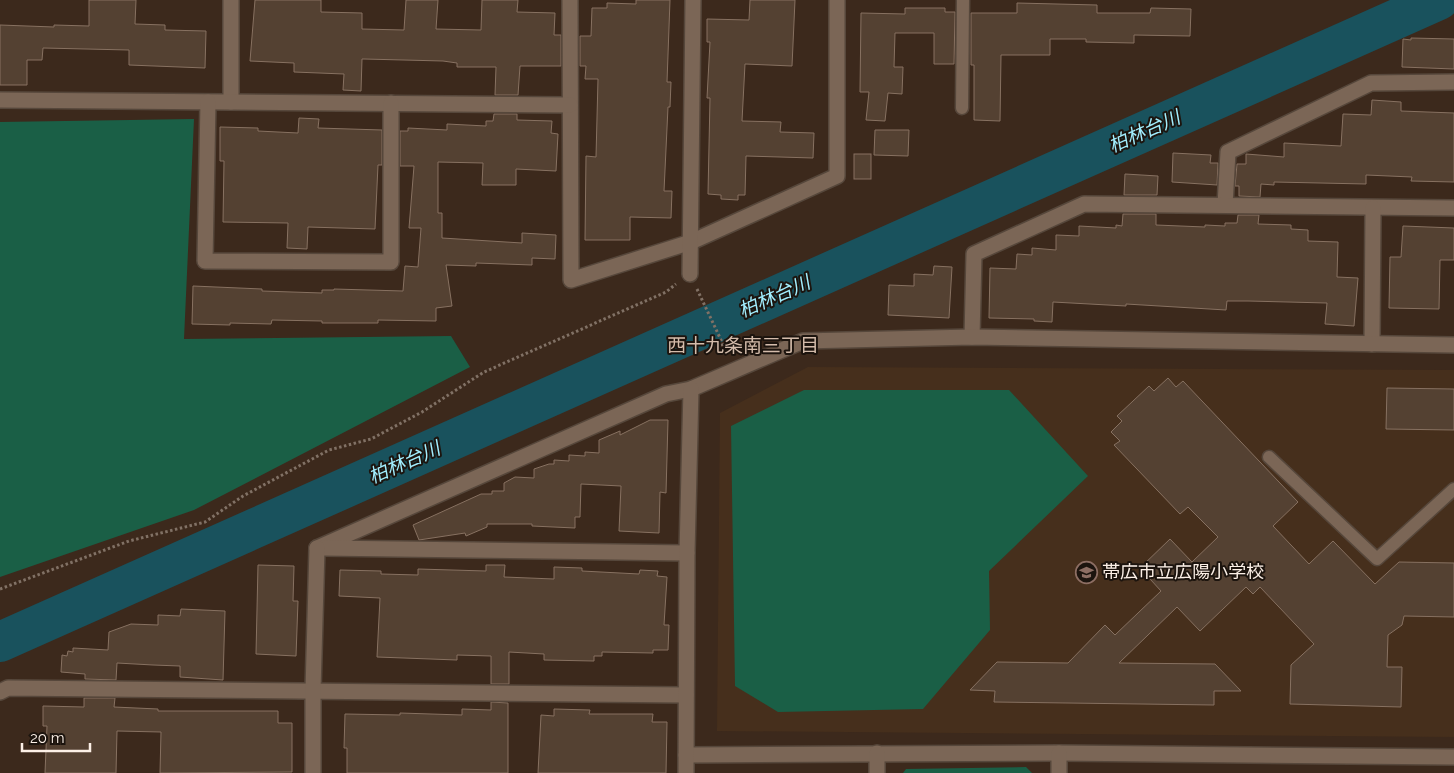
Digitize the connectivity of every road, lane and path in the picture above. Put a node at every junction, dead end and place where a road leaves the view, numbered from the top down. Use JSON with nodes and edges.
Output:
{"nodes":[{"id":1,"x":231,"y":0,"type":"edge"},
{"id":2,"x":570,"y":0,"type":"edge"},
{"id":3,"x":693,"y":0,"type":"edge"},
{"id":4,"x":837,"y":0,"type":"edge"},
{"id":5,"x":963,"y":0,"type":"edge"},
{"id":6,"x":1454,"y":82,"type":"edge"},
{"id":7,"x":0,"y":100,"type":"edge"},
{"id":8,"x":208,"y":102,"type":"junction"},
{"id":9,"x":232,"y":102,"type":"junction"},
{"id":10,"x":391,"y":103,"type":"junction"},
{"id":11,"x":570,"y":105,"type":"junction"},
{"id":12,"x":962,"y":108,"type":"dead end"},
{"id":13,"x":1225,"y":205,"type":"junction"},
{"id":14,"x":1373,"y":208,"type":"junction"},
{"id":15,"x":1454,"y":208,"type":"edge"},
{"id":16,"x":691,"y":242,"type":"junction"},
{"id":17,"x":692,"y":278,"type":"junction"},
{"id":18,"x":972,"y":338,"type":"junction"},
{"id":19,"x":721,"y":340,"type":"dead end"},
{"id":20,"x":1372,"y":344,"type":"junction"},
{"id":21,"x":1454,"y":344,"type":"edge"},
{"id":22,"x":691,"y":389,"type":"junction"},
{"id":23,"x":1269,"y":457,"type":"dead end"},
{"id":24,"x":1454,"y":489,"type":"edge"},
{"id":25,"x":317,"y":548,"type":"junction"},
{"id":26,"x":687,"y":553,"type":"junction"},
{"id":27,"x":0,"y":589,"type":"edge"},
{"id":28,"x":313,"y":690,"type":"junction"},
{"id":29,"x":0,"y":692,"type":"edge"},
{"id":30,"x":686,"y":695,"type":"junction"},
{"id":31,"x":877,"y":753,"type":"junction"},
{"id":32,"x":1059,"y":753,"type":"junction"},
{"id":33,"x":686,"y":755,"type":"junction"},
{"id":34,"x":1454,"y":757,"type":"edge"},
{"id":35,"x":313,"y":773,"type":"edge"},
{"id":36,"x":686,"y":773,"type":"edge"},
{"id":37,"x":877,"y":773,"type":"edge"},
{"id":38,"x":1059,"y":773,"type":"edge"}],
"edges":[{"from":1,"to":9,"type":"street"},
{"from":2,"to":11,"type":"street"},
{"from":3,"to":16,"type":"street"},
{"from":4,"to":16,"type":"street"},
{"from":5,"to":12,"type":"lane"},
{"from":6,"to":13,"type":"street"},
{"from":7,"to":8,"type":"street"},
{"from":8,"to":9,"type":"street"},
{"from":8,"to":10,"type":"street"},
{"from":9,"to":10,"type":"street"},
{"from":10,"to":11,"type":"street"},
{"from":11,"to":16,"type":"street"},
{"from":13,"to":14,"type":"street"},
{"from":13,"to":18,"type":"street"},
{"from":14,"to":15,"type":"street"},
{"from":14,"to":20,"type":"street"},
{"from":16,"to":17,"type":"street"},
{"from":17,"to":19,"type":"path"},
{"from":17,"to":27,"type":"path"},
{"from":18,"to":20,"type":"street"},
{"from":18,"to":22,"type":"street"},
{"from":20,"to":21,"type":"street"},
{"from":22,"to":25,"type":"street"},
{"from":22,"to":26,"type":"street"},
{"from":23,"to":24,"type":"lane"},
{"from":25,"to":26,"type":"street"},
{"from":25,"to":28,"type":"street"},
{"from":26,"to":30,"type":"street"},
{"from":28,"to":29,"type":"street"},
{"from":28,"to":30,"type":"street"},
{"from":28,"to":35,"type":"street"},
{"from":30,"to":33,"type":"street"},
{"from":31,"to":32,"type":"street"},
{"from":31,"to":33,"type":"street"},
{"from":31,"to":37,"type":"street"},
{"from":32,"to":34,"type":"street"},
{"from":32,"to":38,"type":"street"},
{"from":33,"to":36,"type":"street"}]}
